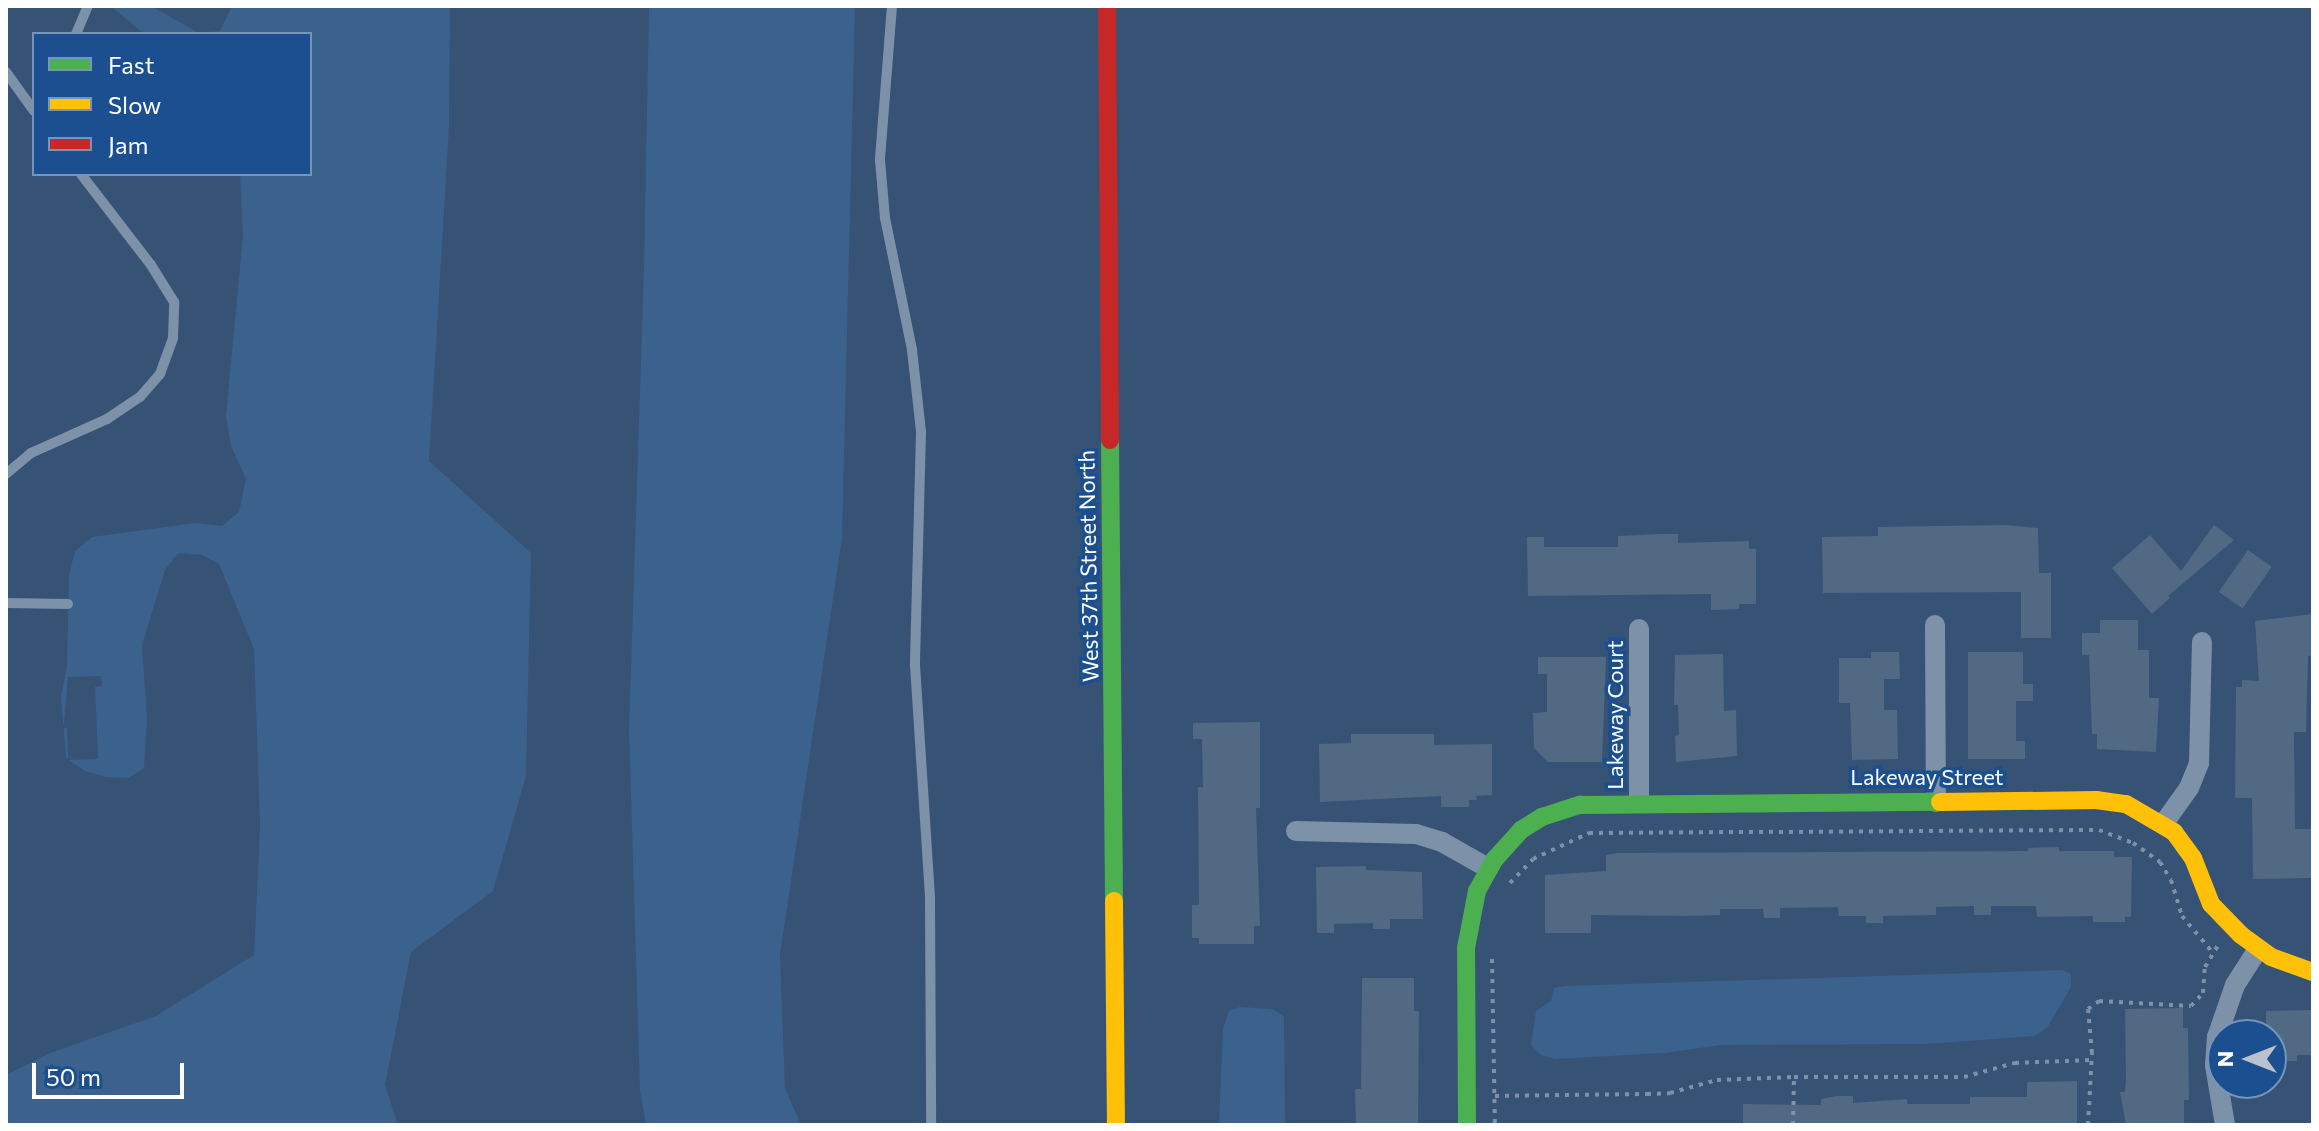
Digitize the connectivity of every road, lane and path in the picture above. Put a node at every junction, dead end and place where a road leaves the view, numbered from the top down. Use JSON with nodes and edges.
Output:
{"nodes":[{"id":1,"x":88,"y":6,"type":"edge"},
{"id":2,"x":892,"y":6,"type":"edge"},
{"id":3,"x":1107,"y":6,"type":"edge"},
{"id":4,"x":77,"y":32,"type":"edge"},
{"id":5,"x":6,"y":72,"type":"edge"},
{"id":6,"x":32,"y":108,"type":"edge"},
{"id":7,"x":83,"y":176,"type":"edge"},
{"id":8,"x":6,"y":474,"type":"edge"},
{"id":9,"x":6,"y":603,"type":"edge"},
{"id":10,"x":68,"y":604,"type":"dead end"},
{"id":11,"x":1935,"y":625,"type":"dead end"},
{"id":12,"x":1639,"y":629,"type":"dead end"},
{"id":13,"x":2202,"y":642,"type":"dead end"},
{"id":14,"x":1639,"y":802,"type":"junction"},
{"id":15,"x":1936,"y":802,"type":"junction"},
{"id":16,"x":2164,"y":823,"type":"junction"},
{"id":17,"x":1296,"y":831,"type":"dead end"},
{"id":18,"x":1488,"y":868,"type":"junction"},
{"id":19,"x":1508,"y":885,"type":"dead end"},
{"id":20,"x":2234,"y":928,"type":"junction"},
{"id":21,"x":2258,"y":949,"type":"junction"},
{"id":22,"x":2213,"y":953,"type":"junction"},
{"id":23,"x":1492,"y":955,"type":"dead end"},
{"id":24,"x":2313,"y":972,"type":"edge"},
{"id":25,"x":2092,"y":1060,"type":"junction"},
{"id":26,"x":1794,"y":1077,"type":"junction"},
{"id":27,"x":1495,"y":1096,"type":"junction"},
{"id":28,"x":931,"y":1125,"type":"edge"},
{"id":29,"x":1116,"y":1125,"type":"edge"},
{"id":30,"x":1467,"y":1125,"type":"edge"},
{"id":31,"x":1495,"y":1125,"type":"edge"},
{"id":32,"x":1793,"y":1125,"type":"edge"},
{"id":33,"x":2088,"y":1125,"type":"edge"},
{"id":34,"x":2225,"y":1125,"type":"edge"}],
"edges":[{"from":1,"to":4,"type":"lane"},
{"from":2,"to":28,"type":"lane"},
{"from":3,"to":29,"type":"street","name":"West 37th Street North"},
{"from":5,"to":6,"type":"lane"},
{"from":7,"to":8,"type":"lane"},
{"from":9,"to":10,"type":"lane"},
{"from":11,"to":15,"type":"street"},
{"from":12,"to":14,"type":"street","name":"Lakeway Court"},
{"from":13,"to":16,"type":"street"},
{"from":14,"to":15,"type":"street","name":"Lakeway Street"},
{"from":14,"to":18,"type":"street","name":"Lakeway Street"},
{"from":15,"to":16,"type":"street","name":"Lakeway Street"},
{"from":16,"to":20,"type":"street","name":"Lakeway Street"},
{"from":17,"to":18,"type":"street"},
{"from":18,"to":30,"type":"street","name":"Lakeway Street"},
{"from":19,"to":22,"type":"path"},
{"from":20,"to":21,"type":"street","name":"Lakeway Street"},
{"from":20,"to":22,"type":"path"},
{"from":21,"to":24,"type":"street","name":"Lakeway Street"},
{"from":21,"to":34,"type":"street"},
{"from":22,"to":25,"type":"path"},
{"from":23,"to":27,"type":"path"},
{"from":25,"to":26,"type":"path"},
{"from":25,"to":33,"type":"path"},
{"from":26,"to":27,"type":"path"},
{"from":26,"to":32,"type":"path"},
{"from":27,"to":31,"type":"path"}]}
